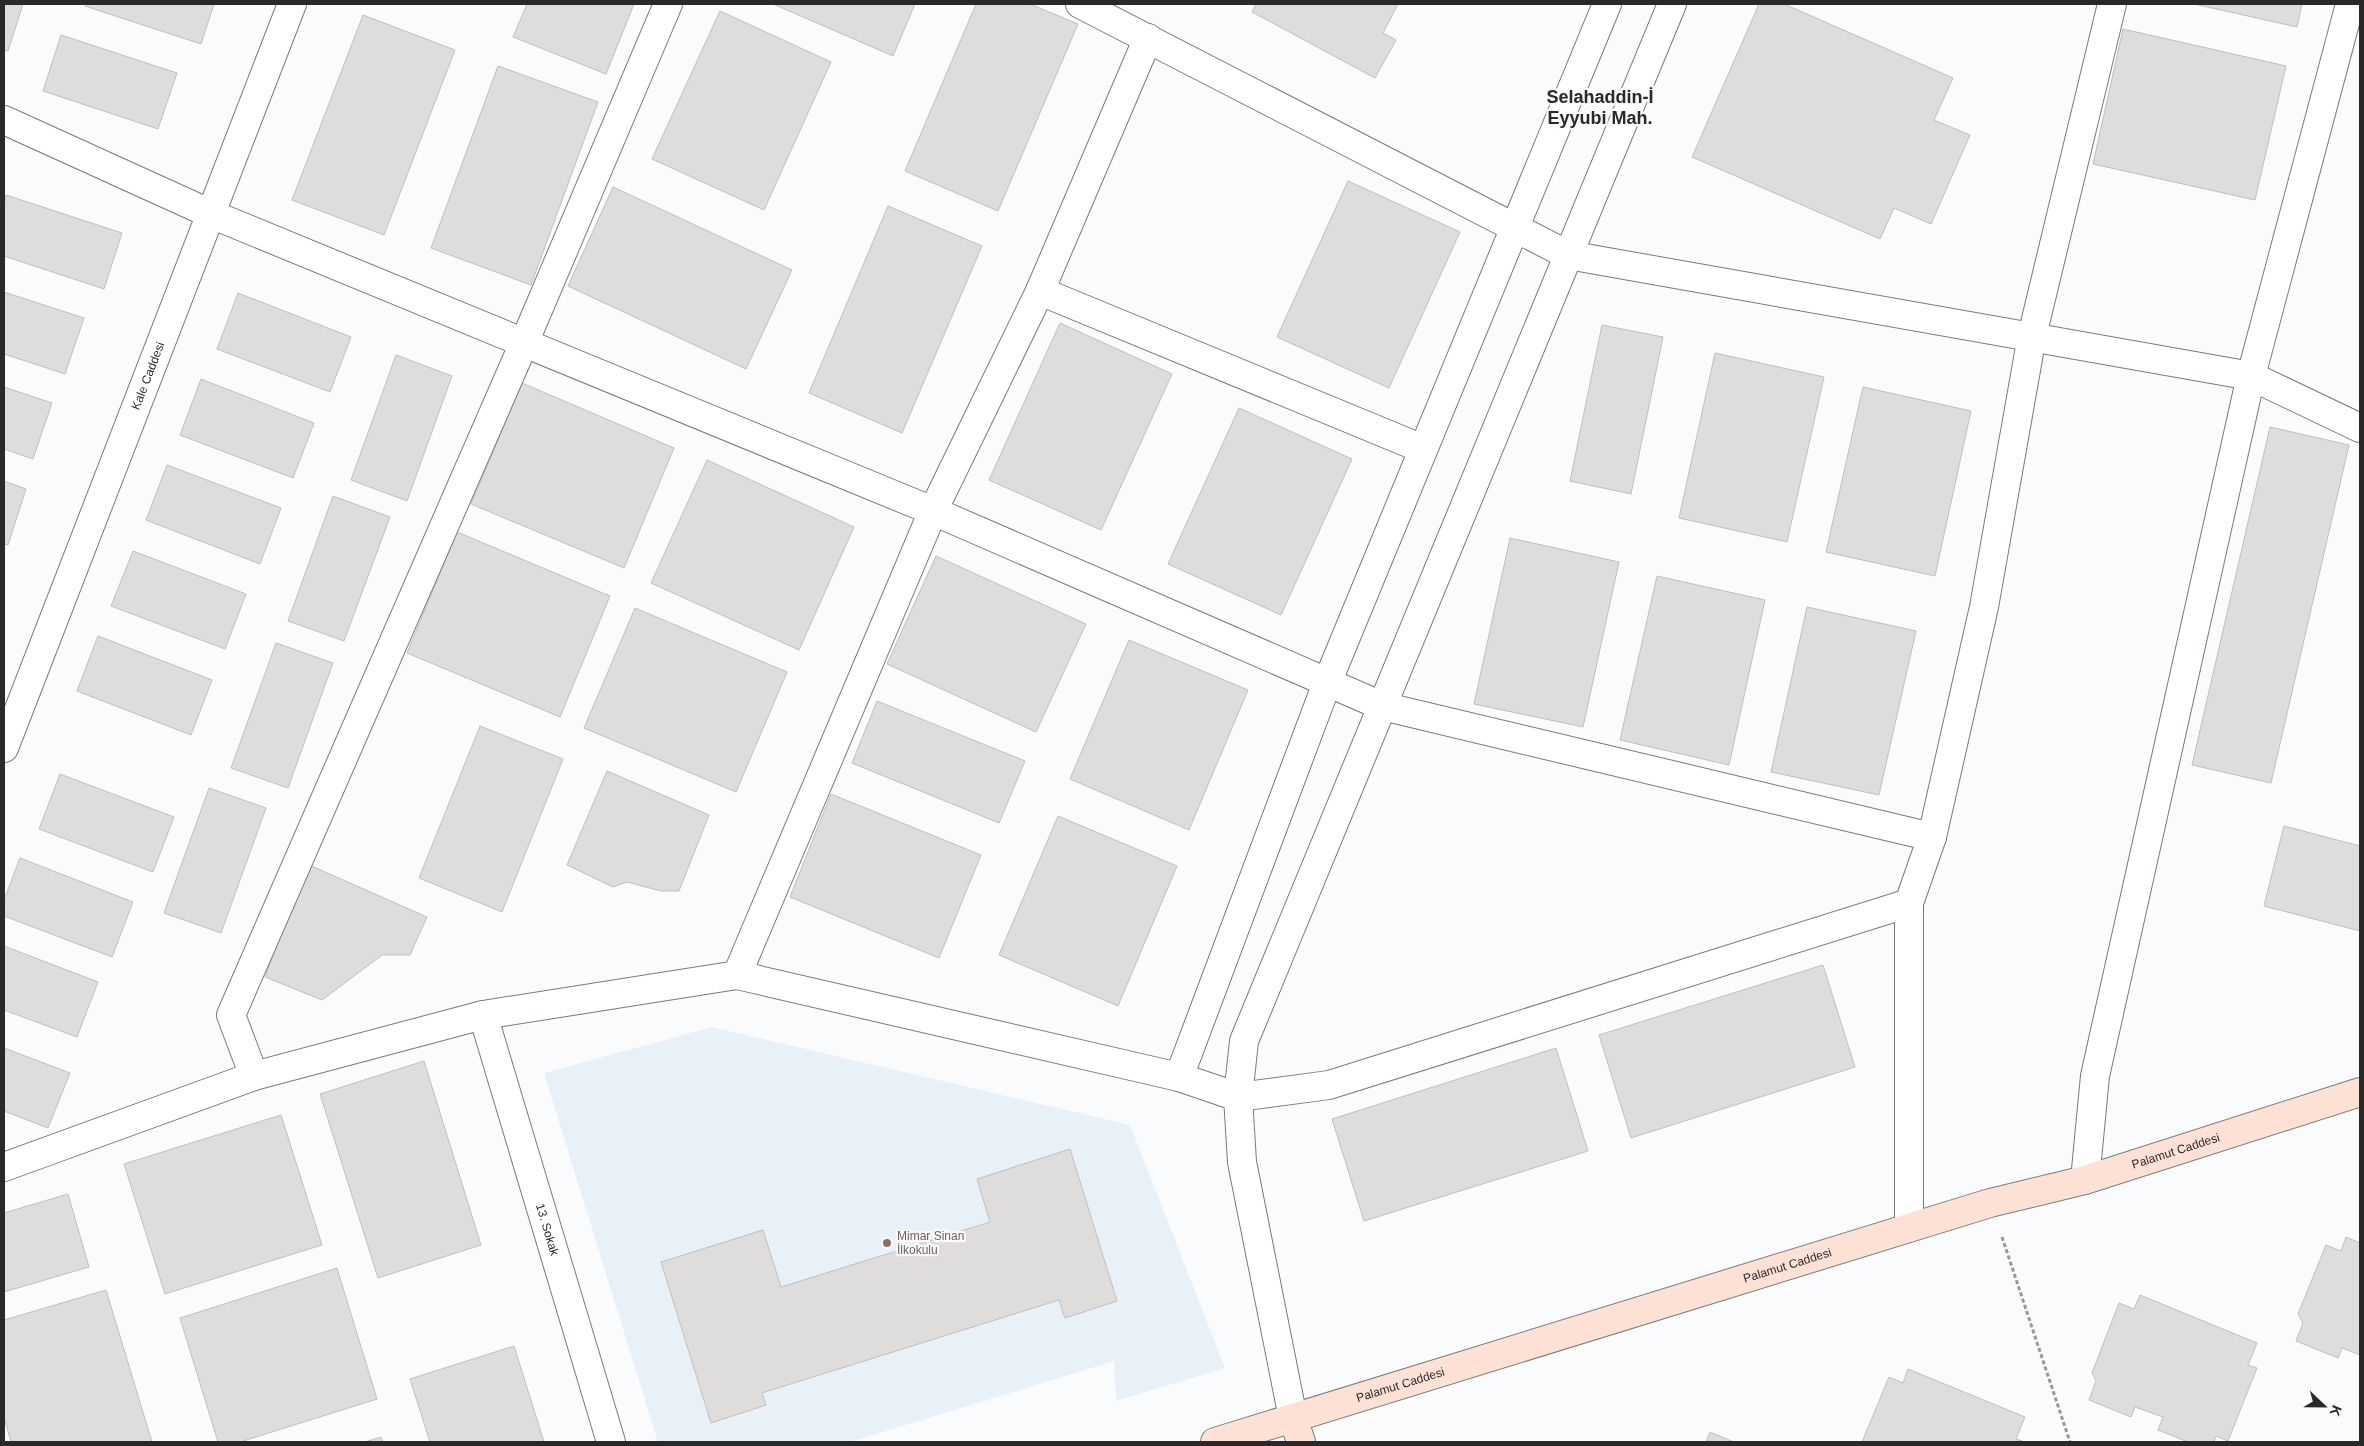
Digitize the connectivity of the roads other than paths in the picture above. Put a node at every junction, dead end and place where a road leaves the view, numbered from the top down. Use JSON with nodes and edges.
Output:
{"nodes":[{"id":1,"x":292,"y":4,"type":"edge"},
{"id":2,"x":668,"y":4,"type":"edge"},
{"id":3,"x":1080,"y":4,"type":"edge"},
{"id":4,"x":1607,"y":4,"type":"edge"},
{"id":5,"x":1672,"y":4,"type":"edge"},
{"id":6,"x":2112,"y":4,"type":"edge"},
{"id":7,"x":2350,"y":4,"type":"edge"},
{"id":8,"x":1148,"y":38,"type":"junction"},
{"id":9,"x":4,"y":120,"type":"edge"},
{"id":10,"x":211,"y":214,"type":"junction"},
{"id":11,"x":1514,"y":226,"type":"junction"},
{"id":12,"x":1568,"y":255,"type":"junction"},
{"id":13,"x":1040,"y":291,"type":"junction"},
{"id":14,"x":2032,"y":336,"type":"junction"},
{"id":15,"x":524,"y":342,"type":"junction"},
{"id":16,"x":2251,"y":376,"type":"junction"},
{"id":17,"x":2360,"y":428,"type":"edge"},
{"id":18,"x":1423,"y":449,"type":"junction"},
{"id":19,"x":933,"y":511,"type":"junction"},
{"id":20,"x":1327,"y":683,"type":"junction"},
{"id":21,"x":1382,"y":706,"type":"junction"},
{"id":22,"x":4,"y":748,"type":"edge"},
{"id":23,"x":1932,"y":838,"type":"junction"},
{"id":24,"x":1909,"y":903,"type":"junction"},
{"id":25,"x":737,"y":975,"type":"junction"},
{"id":26,"x":483,"y":1015,"type":"junction"},
{"id":27,"x":254,"y":1076,"type":"junction"},
{"id":28,"x":1178,"y":1077,"type":"junction"},
{"id":29,"x":2360,"y":1092,"type":"edge"},
{"id":30,"x":1238,"y":1096,"type":"junction"},
{"id":31,"x":4,"y":1167,"type":"edge"},
{"id":32,"x":2085,"y":1180,"type":"junction"},
{"id":33,"x":1909,"y":1228,"type":"junction"},
{"id":34,"x":1297,"y":1430,"type":"edge"},
{"id":35,"x":611,"y":1442,"type":"edge"},
{"id":36,"x":1215,"y":1442,"type":"edge"}],
"edges":[{"from":1,"to":10,"type":"street","name":"Kale Caddesi"},
{"from":2,"to":15,"type":"street"},
{"from":3,"to":8,"type":"street"},
{"from":4,"to":11,"type":"street"},
{"from":5,"to":12,"type":"street"},
{"from":6,"to":14,"type":"street"},
{"from":7,"to":16,"type":"street"},
{"from":8,"to":11,"type":"street"},
{"from":8,"to":13,"type":"street"},
{"from":9,"to":10,"type":"street"},
{"from":10,"to":15,"type":"street"},
{"from":10,"to":22,"type":"street","name":"Kale Caddesi"},
{"from":11,"to":12,"type":"street"},
{"from":11,"to":18,"type":"street"},
{"from":12,"to":14,"type":"street"},
{"from":12,"to":21,"type":"street"},
{"from":13,"to":18,"type":"street"},
{"from":13,"to":19,"type":"street"},
{"from":14,"to":16,"type":"street"},
{"from":14,"to":23,"type":"street"},
{"from":15,"to":19,"type":"street"},
{"from":15,"to":27,"type":"street"},
{"from":16,"to":17,"type":"street"},
{"from":16,"to":32,"type":"street"},
{"from":18,"to":20,"type":"street"},
{"from":19,"to":20,"type":"street"},
{"from":19,"to":25,"type":"street"},
{"from":20,"to":21,"type":"street"},
{"from":20,"to":28,"type":"street"},
{"from":21,"to":23,"type":"street"},
{"from":21,"to":30,"type":"street"},
{"from":23,"to":24,"type":"street"},
{"from":24,"to":30,"type":"street"},
{"from":24,"to":33,"type":"street"},
{"from":25,"to":26,"type":"street"},
{"from":25,"to":28,"type":"street"},
{"from":26,"to":27,"type":"street"},
{"from":26,"to":35,"type":"street","name":"13. Sokak"},
{"from":27,"to":31,"type":"street"},
{"from":28,"to":30,"type":"street"},
{"from":29,"to":32,"type":"street","name":"Palamut Caddesi"},
{"from":30,"to":34,"type":"street"},
{"from":32,"to":33,"type":"street","name":"Palamut Caddesi"},
{"from":33,"to":34,"type":"street","name":"Palamut Caddesi"},
{"from":34,"to":36,"type":"street","name":"Palamut Caddesi"}]}
